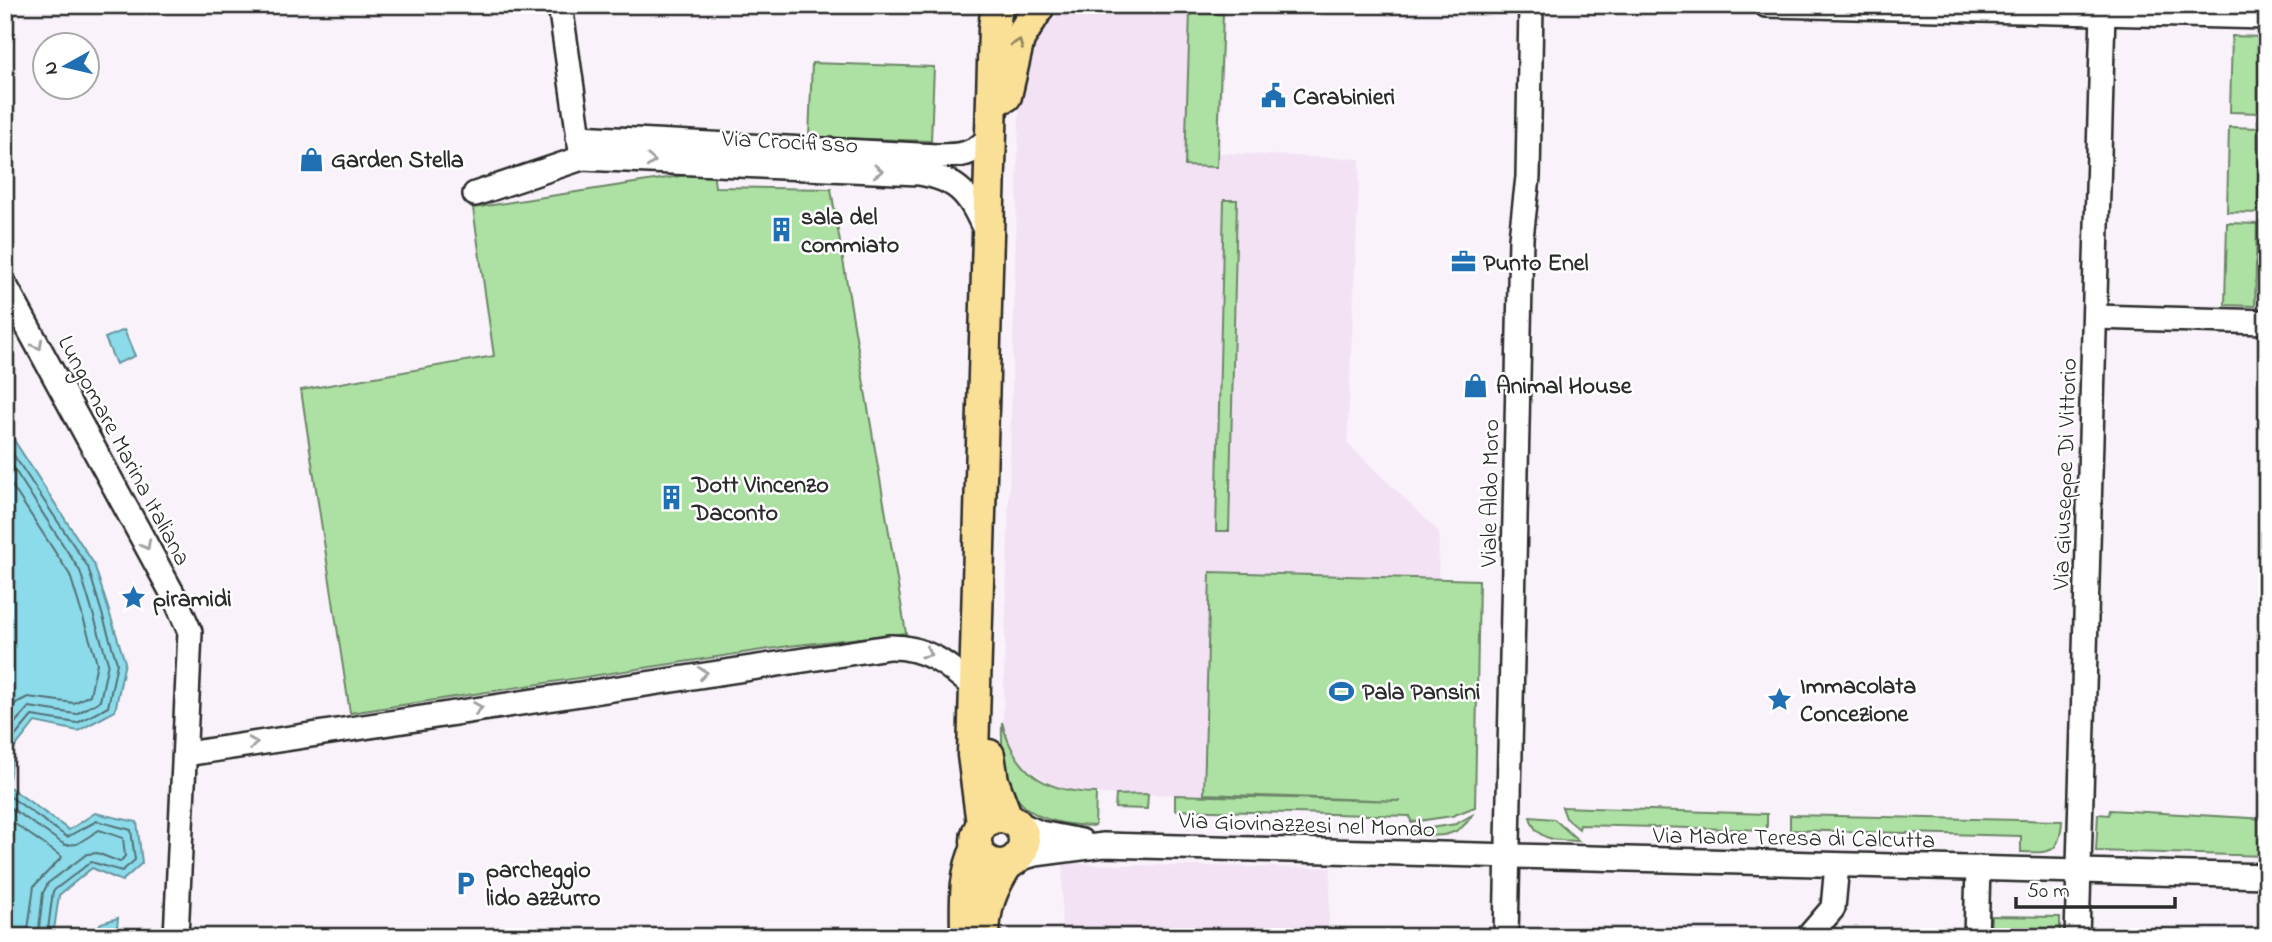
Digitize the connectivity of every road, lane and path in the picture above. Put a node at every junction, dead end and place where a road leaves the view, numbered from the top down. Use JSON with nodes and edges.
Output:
{"nodes":[{"id":1,"x":560,"y":5,"type":"edge"},
{"id":2,"x":997,"y":5,"type":"edge"},
{"id":3,"x":1007,"y":5,"type":"edge"},
{"id":4,"x":1531,"y":5,"type":"edge"},
{"id":5,"x":1766,"y":5,"type":"edge"},
{"id":6,"x":1802,"y":6,"type":"edge"},
{"id":7,"x":1040,"y":7,"type":"edge"},
{"id":8,"x":2103,"y":12,"type":"junction"},
{"id":9,"x":2267,"y":17,"type":"edge"},
{"id":10,"x":990,"y":137,"type":"junction"},
{"id":11,"x":580,"y":147,"type":"junction"},
{"id":12,"x":475,"y":194,"type":"dead end"},
{"id":13,"x":987,"y":234,"type":"junction"},
{"id":14,"x":5,"y":285,"type":"edge"},
{"id":15,"x":2095,"y":317,"type":"junction"},
{"id":16,"x":2267,"y":322,"type":"edge"},
{"id":17,"x":975,"y":688,"type":"junction"},
{"id":18,"x":186,"y":754,"type":"junction"},
{"id":19,"x":995,"y":828,"type":"junction"},
{"id":20,"x":1104,"y":845,"type":"junction"},
{"id":21,"x":1508,"y":856,"type":"junction"},
{"id":22,"x":1011,"y":862,"type":"junction"},
{"id":23,"x":1837,"y":865,"type":"junction"},
{"id":24,"x":1978,"y":868,"type":"junction"},
{"id":25,"x":2079,"y":871,"type":"junction"},
{"id":26,"x":2267,"y":876,"type":"edge"},
{"id":27,"x":176,"y":937,"type":"edge"},
{"id":28,"x":965,"y":937,"type":"edge"},
{"id":29,"x":984,"y":937,"type":"edge"},
{"id":30,"x":1506,"y":937,"type":"edge"},
{"id":31,"x":1808,"y":937,"type":"edge"},
{"id":32,"x":1976,"y":937,"type":"edge"},
{"id":33,"x":2077,"y":937,"type":"edge"}],
"edges":[{"from":1,"to":11,"type":"street"},
{"from":2,"to":10,"type":"main road"},
{"from":3,"to":7,"type":"main road"},
{"from":4,"to":21,"type":"street","name":"Viale Aldo Moro"},
{"from":5,"to":6,"type":"street"},
{"from":6,"to":8,"type":"street"},
{"from":19,"to":7,"type":"main road","one_way":true},
{"from":8,"to":9,"type":"street"},
{"from":8,"to":15,"type":"street","name":"Via Giuseppe Di Vittorio"},
{"from":10,"to":11,"type":"street","name":"Via Crocifisso"},
{"from":10,"to":13,"type":"main road"},
{"from":11,"to":12,"type":"street"},
{"from":11,"to":13,"type":"street","name":"Via Crocifisso","one_way":true},
{"from":13,"to":17,"type":"main road"},
{"from":14,"to":18,"type":"street","name":"Lungomare Marina Italiana","one_way":true},
{"from":15,"to":16,"type":"street"},
{"from":15,"to":25,"type":"street","name":"Via Giuseppe Di Vittorio"},
{"from":18,"to":17,"type":"street","one_way":true},
{"from":17,"to":19,"type":"main road"},
{"from":18,"to":27,"type":"street","name":"Lungomare Marina Italiana"},
{"from":19,"to":20,"type":"street","name":"Via Giovinazzesi nel Mondo"},
{"from":19,"to":22,"type":"main road"},
{"from":19,"to":22,"type":"main road"},
{"from":19,"to":28,"type":"main road"},
{"from":20,"to":21,"type":"street","name":"Via Giovinazzesi nel Mondo"},
{"from":20,"to":22,"type":"street","name":"Via Giovinazzesi nel Mondo"},
{"from":21,"to":23,"type":"street","name":"Via Madre Teresa di Calcutta"},
{"from":21,"to":30,"type":"street","name":"Viale Aldo Moro"},
{"from":22,"to":29,"type":"main road"},
{"from":23,"to":24,"type":"street","name":"Via Madre Teresa di Calcutta"},
{"from":23,"to":31,"type":"street"},
{"from":24,"to":25,"type":"street","name":"Via Madre Teresa di Calcutta"},
{"from":24,"to":32,"type":"street"},
{"from":25,"to":26,"type":"street","name":"Via Madre Teresa di Calcutta"},
{"from":25,"to":33,"type":"street","name":"Via Giuseppe Di Vittorio"}]}
